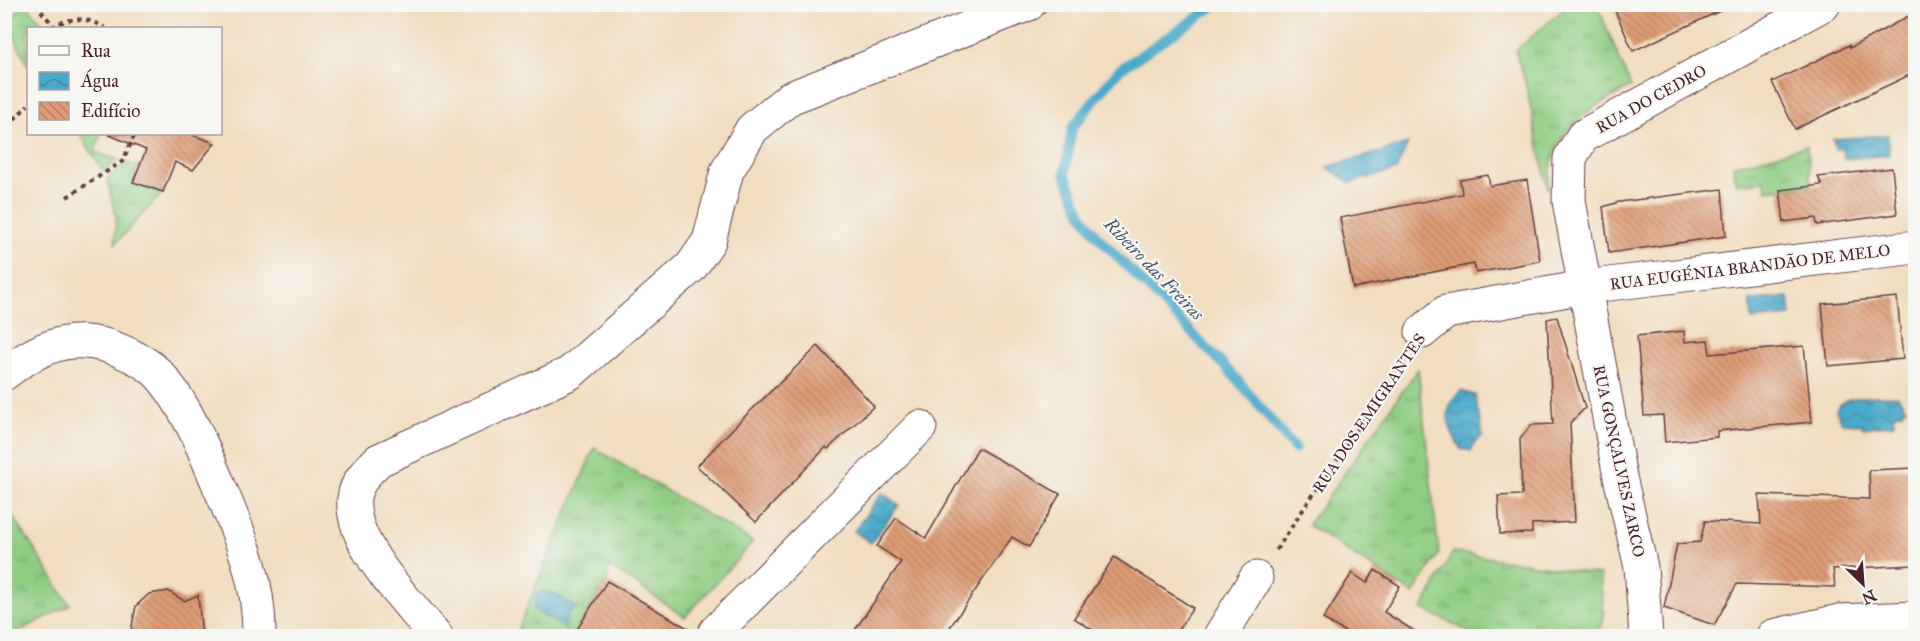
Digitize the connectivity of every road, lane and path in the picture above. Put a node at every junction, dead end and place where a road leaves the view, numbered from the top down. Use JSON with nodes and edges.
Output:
{"nodes":[{"id":1,"x":35,"y":4,"type":"edge"},
{"id":2,"x":1029,"y":4,"type":"edge"},
{"id":3,"x":1824,"y":4,"type":"edge"},
{"id":4,"x":53,"y":27,"type":"edge"},
{"id":5,"x":102,"y":27,"type":"edge"},
{"id":6,"x":27,"y":106,"type":"edge"},
{"id":7,"x":8,"y":126,"type":"dead end"},
{"id":8,"x":135,"y":135,"type":"edge"},
{"id":9,"x":67,"y":197,"type":"dead end"},
{"id":10,"x":1916,"y":247,"type":"edge"},
{"id":11,"x":1584,"y":287,"type":"junction"},
{"id":12,"x":1422,"y":332,"type":"joint"},
{"id":13,"x":4,"y":375,"type":"edge"},
{"id":14,"x":920,"y":427,"type":"dead end"},
{"id":15,"x":1256,"y":578,"type":"joint"},
{"id":16,"x":1916,"y":618,"type":"edge"},
{"id":17,"x":259,"y":636,"type":"edge"},
{"id":18,"x":436,"y":636,"type":"edge"},
{"id":19,"x":714,"y":636,"type":"edge"},
{"id":20,"x":1220,"y":636,"type":"edge"},
{"id":21,"x":1646,"y":636,"type":"edge"},
{"id":22,"x":1773,"y":636,"type":"edge"}],
"edges":[{"from":1,"to":4,"type":"path"},
{"from":2,"to":18,"type":"street"},
{"from":3,"to":11,"type":"street","name":"RUA DO CEDRO"},
{"from":4,"to":5,"type":"path"},
{"from":6,"to":7,"type":"path"},
{"from":8,"to":9,"type":"path"},
{"from":10,"to":11,"type":"street","name":"RUA EUGÉNIA BRANDÃO DE MELO"},
{"from":11,"to":12,"type":"street","name":"RUA DOS EMIGRANTES"},
{"from":11,"to":21,"type":"street","name":"RUA GONÇALVES ZARCO"},
{"from":12,"to":15,"type":"path","name":"RUA DOS EMIGRANTES"},
{"from":13,"to":17,"type":"street"},
{"from":14,"to":19,"type":"street"},
{"from":15,"to":20,"type":"street"},
{"from":16,"to":22,"type":"street"}]}
